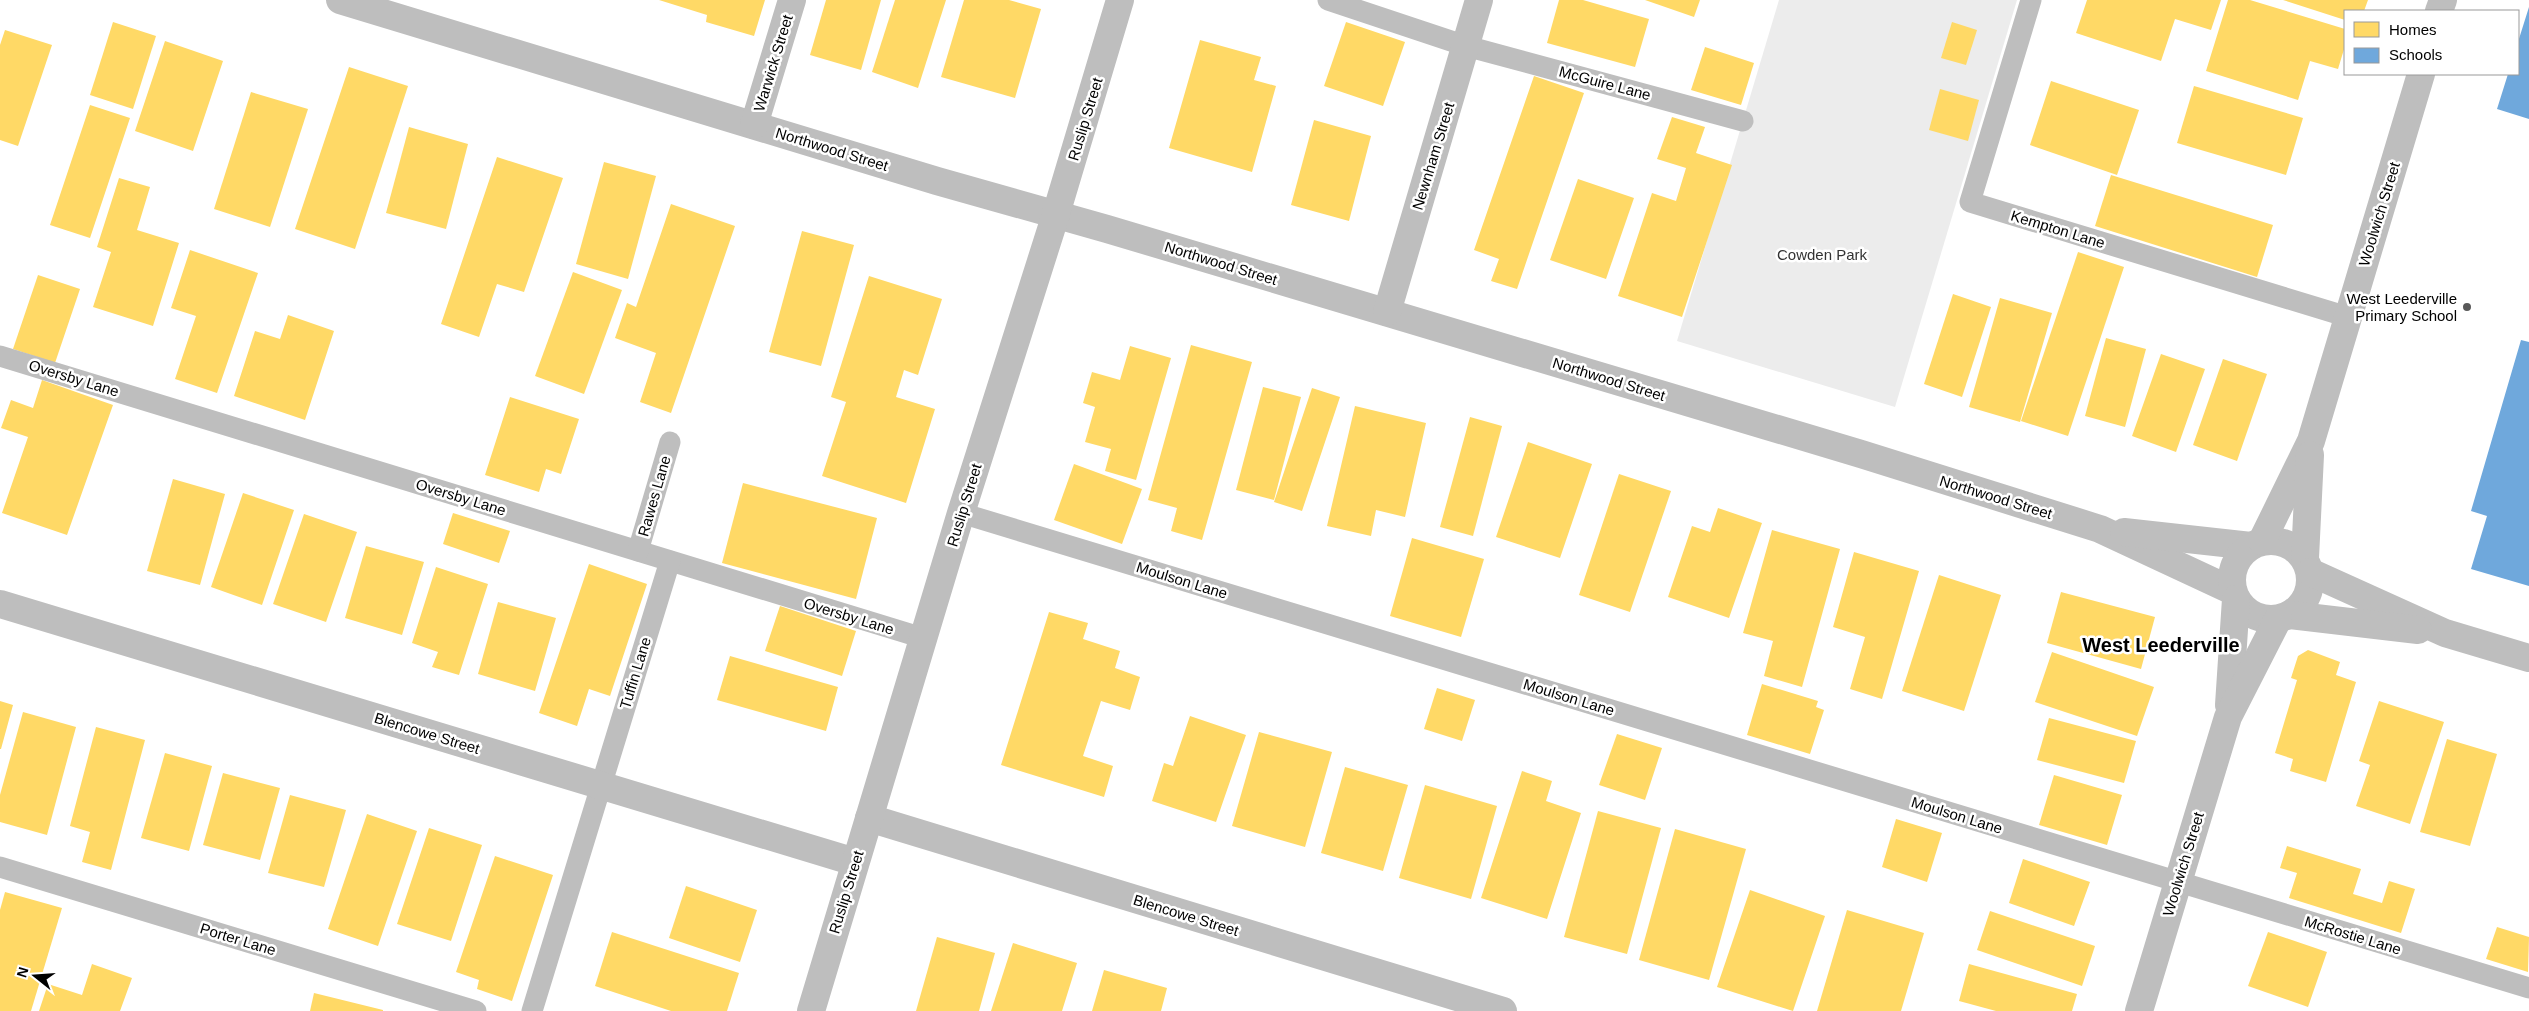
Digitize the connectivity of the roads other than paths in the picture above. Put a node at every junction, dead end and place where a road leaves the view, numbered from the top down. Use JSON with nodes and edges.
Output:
{"nodes":[{"id":1,"x":340,"y":0,"type":"edge"},
{"id":2,"x":792,"y":0,"type":"edge"},
{"id":3,"x":1120,"y":0,"type":"edge"},
{"id":4,"x":1328,"y":0,"type":"edge"},
{"id":5,"x":1479,"y":0,"type":"edge"},
{"id":6,"x":2030,"y":0,"type":"edge"},
{"id":7,"x":1466,"y":46,"type":"junction"},
{"id":8,"x":2420,"y":75,"type":"edge"},
{"id":9,"x":1743,"y":121,"type":"dead end"},
{"id":10,"x":754,"y":125,"type":"junction"},
{"id":11,"x":1056,"y":214,"type":"junction"},
{"id":12,"x":1387,"y":312,"type":"junction"},
{"id":13,"x":2348,"y":317,"type":"junction"},
{"id":14,"x":0,"y":356,"type":"edge"},
{"id":15,"x":2311,"y":441,"type":"junction"},
{"id":16,"x":670,"y":442,"type":"dead end"},
{"id":17,"x":961,"y":513,"type":"junction"},
{"id":18,"x":2100,"y":529,"type":"junction"},
{"id":19,"x":2257,"y":543,"type":"junction"},
{"id":20,"x":638,"y":551,"type":"junction"},
{"id":21,"x":670,"y":560,"type":"junction"},
{"id":22,"x":2307,"y":565,"type":"junction"},
{"id":23,"x":2235,"y":595,"type":"junction"},
{"id":24,"x":0,"y":604,"type":"edge"},
{"id":25,"x":2284,"y":617,"type":"junction"},
{"id":26,"x":2445,"y":633,"type":"junction"},
{"id":27,"x":923,"y":638,"type":"junction"},
{"id":28,"x":2529,"y":658,"type":"edge"},
{"id":29,"x":2228,"y":717,"type":"junction"},
{"id":30,"x":601,"y":786,"type":"junction"},
{"id":31,"x":868,"y":818,"type":"junction"},
{"id":32,"x":855,"y":862,"type":"junction"},
{"id":33,"x":0,"y":867,"type":"edge"},
{"id":34,"x":2178,"y":881,"type":"junction"},
{"id":35,"x":2529,"y":988,"type":"edge"},
{"id":36,"x":476,"y":1011,"type":"edge"},
{"id":37,"x":532,"y":1011,"type":"edge"},
{"id":38,"x":811,"y":1011,"type":"edge"},
{"id":39,"x":1503,"y":1011,"type":"edge"},
{"id":40,"x":2139,"y":1011,"type":"edge"}],
"edges":[{"from":1,"to":10,"type":"street","name":"Northwood Street"},
{"from":2,"to":10,"type":"street","name":"Warwick Street"},
{"from":3,"to":11,"type":"street","name":"Ruslip Street"},
{"from":4,"to":7,"type":"lane","name":"McGuire Lane"},
{"from":5,"to":7,"type":"street","name":"Newnham Street"},
{"from":6,"to":13,"type":"lane","name":"Kempton Lane"},
{"from":7,"to":9,"type":"lane","name":"McGuire Lane"},
{"from":7,"to":12,"type":"street","name":"Newnham Street"},
{"from":8,"to":13,"type":"street","name":"Woolwich Street"},
{"from":10,"to":11,"type":"street","name":"Northwood Street"},
{"from":11,"to":12,"type":"street","name":"Northwood Street"},
{"from":11,"to":17,"type":"street","name":"Ruslip Street"},
{"from":12,"to":18,"type":"street","name":"Northwood Street"},
{"from":13,"to":15,"type":"street","name":"Woolwich Street"},
{"from":14,"to":20,"type":"lane","name":"Oversby Lane"},
{"from":15,"to":19,"type":"street","name":"Woolwich Street"},
{"from":15,"to":22,"type":"street","name":"Woolwich Street"},
{"from":16,"to":20,"type":"lane","name":"Rawes Lane"},
{"from":17,"to":27,"type":"street","name":"Ruslip Street"},
{"from":17,"to":34,"type":"lane","name":"Moulson Lane"},
{"from":18,"to":19,"type":"street","name":"Northwood Street"},
{"from":18,"to":23,"type":"street","name":"Northwood Street"},
{"from":19,"to":22,"type":"street"},
{"from":19,"to":23,"type":"street"},
{"from":20,"to":21,"type":"lane","name":"Oversby Lane"},
{"from":21,"to":27,"type":"lane","name":"Oversby Lane"},
{"from":21,"to":30,"type":"lane","name":"Tuffin Lane"},
{"from":22,"to":25,"type":"street"},
{"from":22,"to":26,"type":"street"},
{"from":23,"to":25,"type":"street"},
{"from":23,"to":29,"type":"street","name":"Woolwich Street"},
{"from":24,"to":30,"type":"street","name":"Blencowe Street"},
{"from":25,"to":26,"type":"street"},
{"from":25,"to":29,"type":"street","name":"Woolwich Street"},
{"from":26,"to":28,"type":"street"},
{"from":27,"to":31,"type":"street","name":"Ruslip Street"},
{"from":29,"to":34,"type":"street","name":"Woolwich Street"},
{"from":30,"to":32,"type":"street","name":"Blencowe Street"},
{"from":30,"to":37,"type":"lane"},
{"from":31,"to":32,"type":"street","name":"Ruslip Street"},
{"from":31,"to":39,"type":"street","name":"Blencowe Street"},
{"from":32,"to":38,"type":"street","name":"Ruslip Street"},
{"from":33,"to":36,"type":"lane","name":"Porter Lane"},
{"from":34,"to":35,"type":"lane","name":"McRostie Lane"},
{"from":34,"to":40,"type":"street","name":"Woolwich Street"}]}
